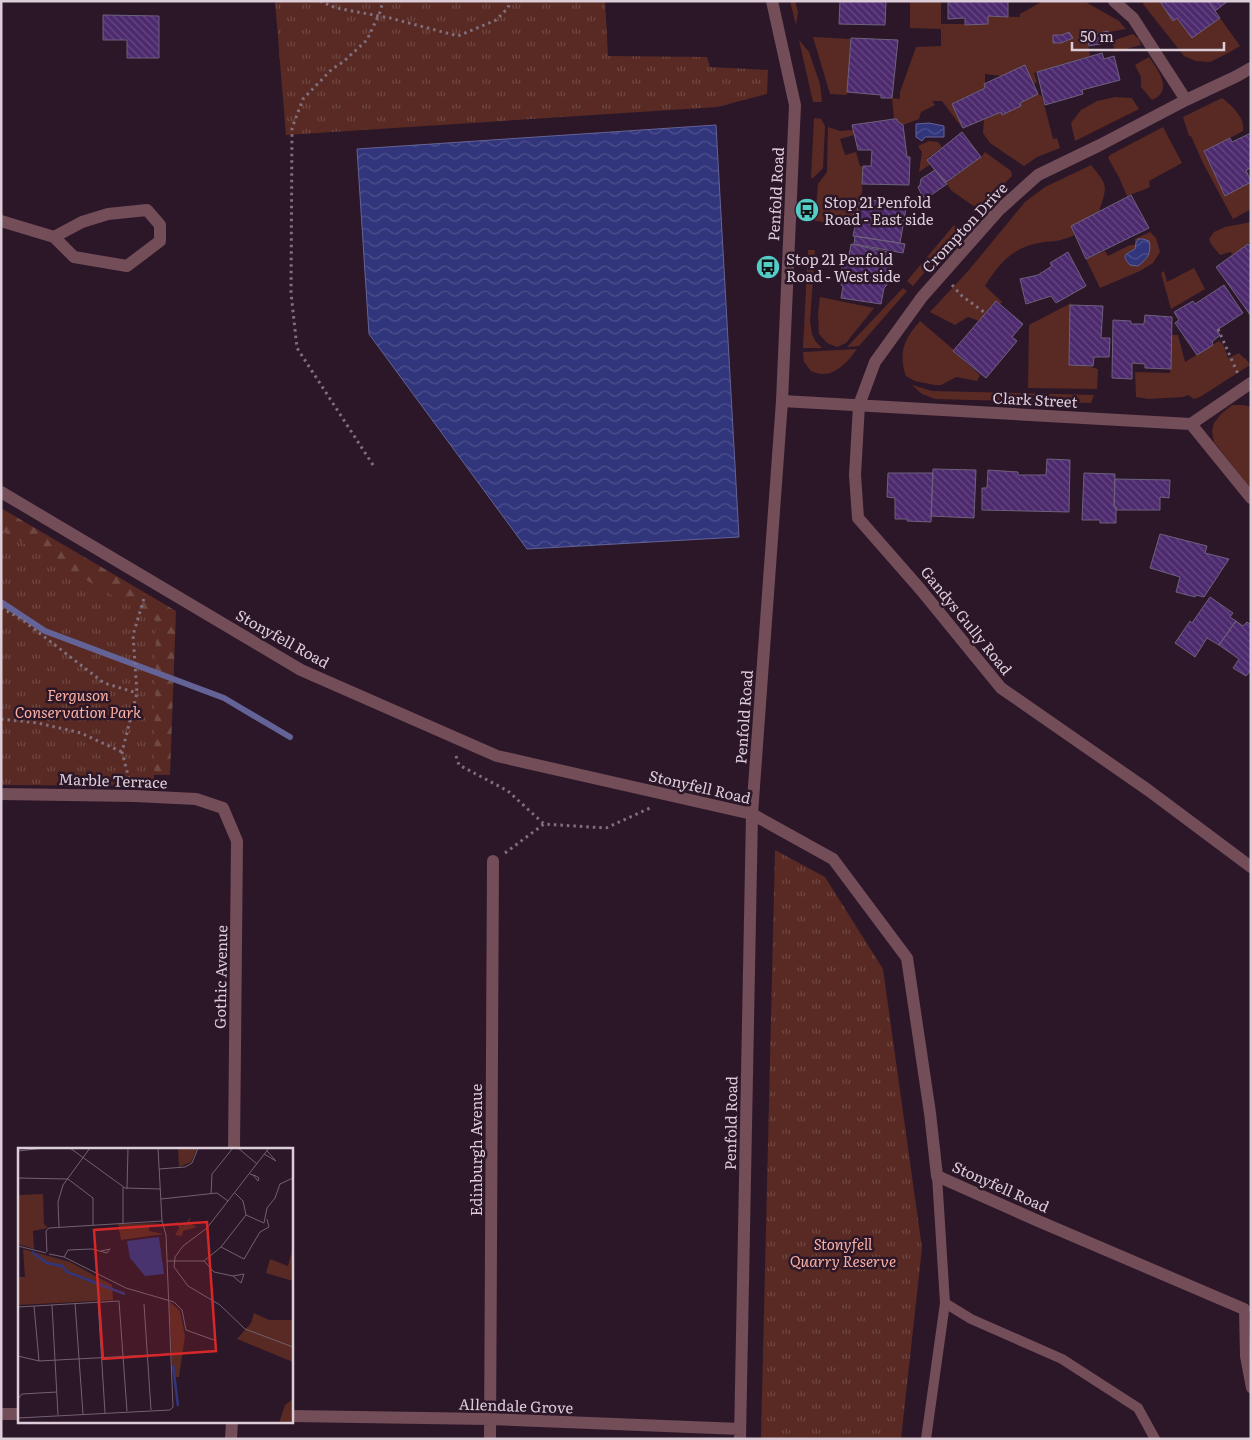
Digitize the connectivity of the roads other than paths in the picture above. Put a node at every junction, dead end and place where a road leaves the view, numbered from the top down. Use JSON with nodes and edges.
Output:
{"nodes":[{"id":1,"x":772,"y":1,"type":"edge"},
{"id":2,"x":1114,"y":1,"type":"edge"},
{"id":3,"x":1251,"y":68,"type":"edge"},
{"id":4,"x":1186,"y":100,"type":"junction"},
{"id":5,"x":1,"y":221,"type":"edge"},
{"id":6,"x":54,"y":237,"type":"junction"},
{"id":7,"x":1251,"y":383,"type":"edge"},
{"id":8,"x":782,"y":401,"type":"junction"},
{"id":9,"x":859,"y":405,"type":"junction"},
{"id":10,"x":1191,"y":424,"type":"junction"},
{"id":11,"x":1,"y":492,"type":"edge"},
{"id":12,"x":1251,"y":498,"type":"edge"},
{"id":13,"x":1,"y":794,"type":"edge"},
{"id":14,"x":223,"y":808,"type":"joint"},
{"id":15,"x":752,"y":814,"type":"junction"},
{"id":16,"x":493,"y":861,"type":"road end"},
{"id":17,"x":1251,"y":866,"type":"edge"},
{"id":18,"x":234,"y":1148,"type":"edge"},
{"id":19,"x":937,"y":1176,"type":"junction"},
{"id":20,"x":946,"y":1303,"type":"junction"},
{"id":21,"x":1244,"y":1309,"type":"joint"},
{"id":22,"x":1251,"y":1388,"type":"edge"},
{"id":23,"x":1,"y":1414,"type":"edge"},
{"id":24,"x":18,"y":1414,"type":"edge"},
{"id":25,"x":292,"y":1416,"type":"edge"},
{"id":26,"x":490,"y":1419,"type":"junction"},
{"id":27,"x":232,"y":1422,"type":"edge"},
{"id":28,"x":740,"y":1434,"type":"edge"},
{"id":29,"x":231,"y":1439,"type":"edge"},
{"id":30,"x":490,"y":1439,"type":"edge"},
{"id":31,"x":926,"y":1439,"type":"edge"},
{"id":32,"x":1155,"y":1439,"type":"edge"}],
"edges":[{"from":1,"to":8,"type":"street","name":"Penfold Road"},
{"from":2,"to":4,"type":"street"},
{"from":3,"to":4,"type":"street","name":"Crompton Drive"},
{"from":4,"to":9,"type":"street","name":"Crompton Drive"},
{"from":5,"to":6,"type":"street"},
{"from":6,"to":6,"type":"street"},
{"from":7,"to":10,"type":"street"},
{"from":8,"to":9,"type":"street","name":"Clark Street"},
{"from":8,"to":15,"type":"street","name":"Penfold Road"},
{"from":9,"to":10,"type":"street","name":"Clark Street"},
{"from":9,"to":17,"type":"street","name":"Gandys Gully Road"},
{"from":10,"to":12,"type":"street"},
{"from":11,"to":15,"type":"street","name":"Stonyfell Road"},
{"from":13,"to":14,"type":"street","name":"Marble Terrace"},
{"from":14,"to":18,"type":"street","name":"Gothic Avenue"},
{"from":15,"to":19,"type":"street","name":"Stonyfell Road"},
{"from":15,"to":28,"type":"street","name":"Penfold Road"},
{"from":16,"to":26,"type":"street","name":"Edinburgh Avenue"},
{"from":19,"to":20,"type":"lane"},
{"from":19,"to":21,"type":"street","name":"Stonyfell Road"},
{"from":20,"to":31,"type":"lane"},
{"from":20,"to":32,"type":"lane"},
{"from":21,"to":22,"type":"lane"},
{"from":23,"to":24,"type":"street"},
{"from":25,"to":26,"type":"street","name":"Allendale Grove"},
{"from":26,"to":28,"type":"street","name":"Allendale Grove"},
{"from":26,"to":30,"type":"street","name":"Edinburgh Avenue"},
{"from":27,"to":29,"type":"street"}]}
